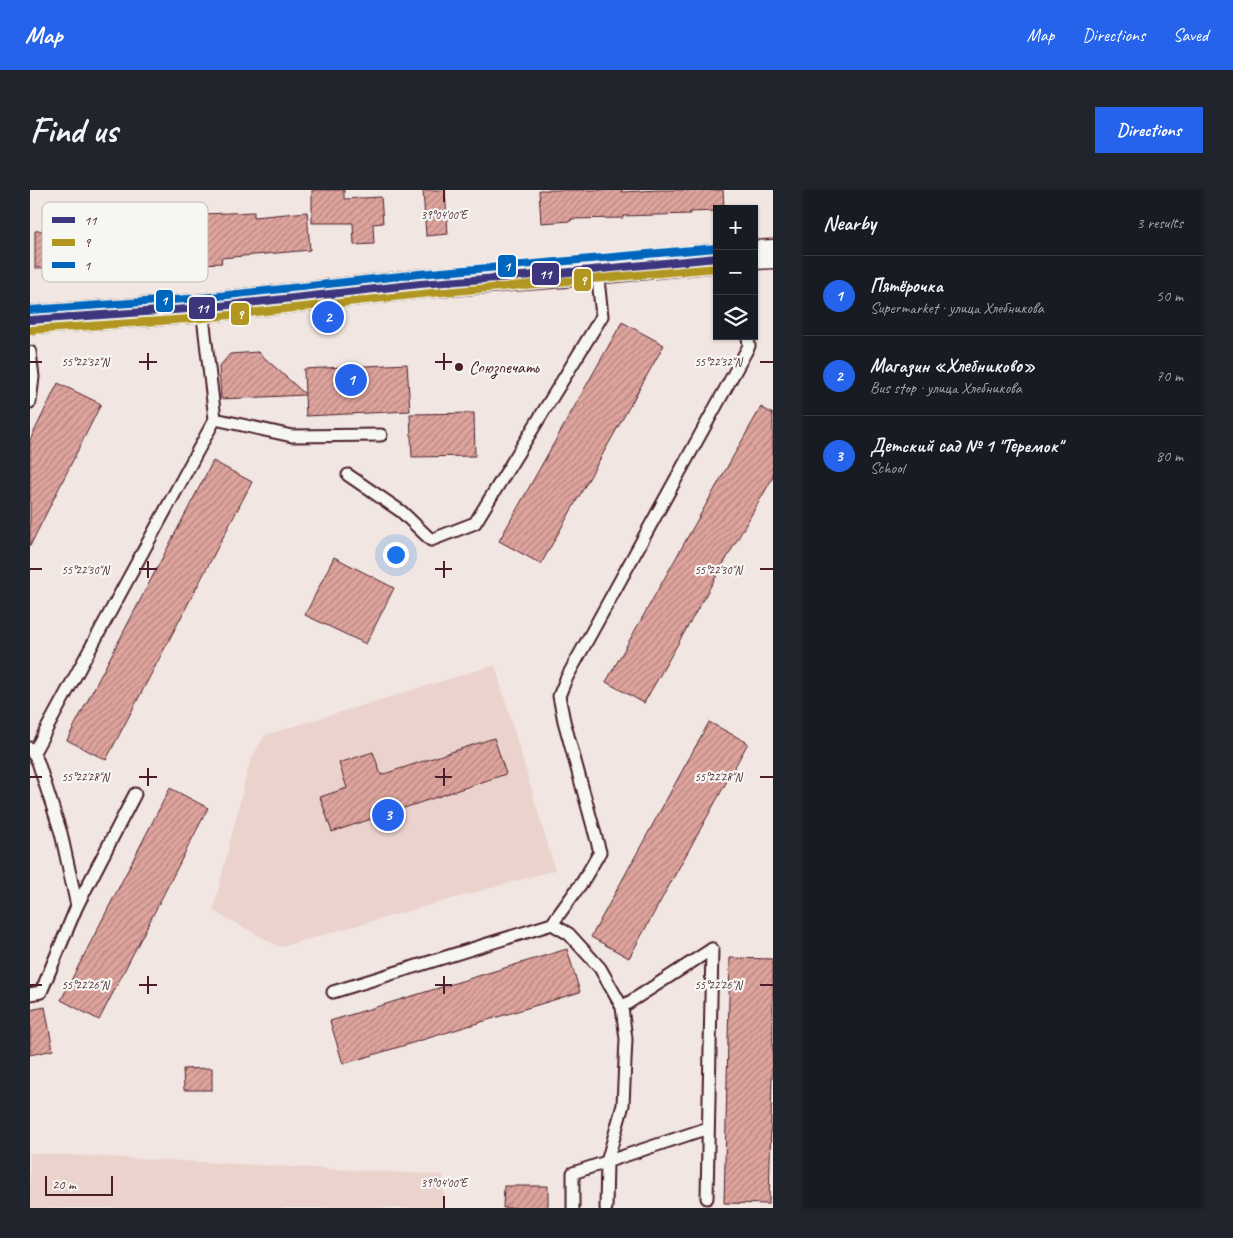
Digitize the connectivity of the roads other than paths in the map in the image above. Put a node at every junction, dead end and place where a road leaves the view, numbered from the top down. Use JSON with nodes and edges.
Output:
{"nodes":[{"id":1,"x":773,"y":254,"type":"edge"},
{"id":2,"x":758,"y":255,"type":"edge"},
{"id":3,"x":713,"y":258,"type":"edge"},
{"id":4,"x":597,"y":270,"type":"junction"},
{"id":5,"x":202,"y":308,"type":"junction"},
{"id":6,"x":30,"y":320,"type":"edge"},
{"id":7,"x":748,"y":340,"type":"edge"},
{"id":8,"x":30,"y":352,"type":"edge"},
{"id":9,"x":30,"y":402,"type":"edge"},
{"id":10,"x":215,"y":419,"type":"junction"},
{"id":11,"x":381,"y":435,"type":"dead end"},
{"id":12,"x":348,"y":475,"type":"dead end"},
{"id":13,"x":32,"y":751,"type":"edge"},
{"id":14,"x":136,"y":794,"type":"dead end"},
{"id":15,"x":77,"y":906,"type":"junction"},
{"id":16,"x":552,"y":924,"type":"junction"},
{"id":17,"x":333,"y":992,"type":"dead end"},
{"id":18,"x":30,"y":994,"type":"edge"},
{"id":19,"x":622,"y":1007,"type":"junction"},
{"id":20,"x":708,"y":1128,"type":"junction"},
{"id":21,"x":607,"y":1162,"type":"junction"},
{"id":22,"x":707,"y":1198,"type":"dead end"},
{"id":23,"x":573,"y":1208,"type":"edge"},
{"id":24,"x":606,"y":1208,"type":"edge"}],
"edges":[{"from":1,"to":2,"type":"street"},
{"from":3,"to":4,"type":"street"},
{"from":4,"to":5,"type":"street"},
{"from":4,"to":12,"type":"lane"},
{"from":5,"to":6,"type":"street"},
{"from":5,"to":10,"type":"lane"},
{"from":7,"to":16,"type":"lane"},
{"from":8,"to":9,"type":"lane"},
{"from":10,"to":11,"type":"lane"},
{"from":10,"to":13,"type":"lane"},
{"from":13,"to":15,"type":"lane"},
{"from":14,"to":15,"type":"lane"},
{"from":15,"to":18,"type":"lane"},
{"from":16,"to":17,"type":"lane"},
{"from":16,"to":19,"type":"lane"},
{"from":19,"to":20,"type":"lane"},
{"from":19,"to":21,"type":"lane"},
{"from":20,"to":21,"type":"lane"},
{"from":20,"to":22,"type":"lane"},
{"from":21,"to":23,"type":"lane"},
{"from":21,"to":24,"type":"lane"}]}
